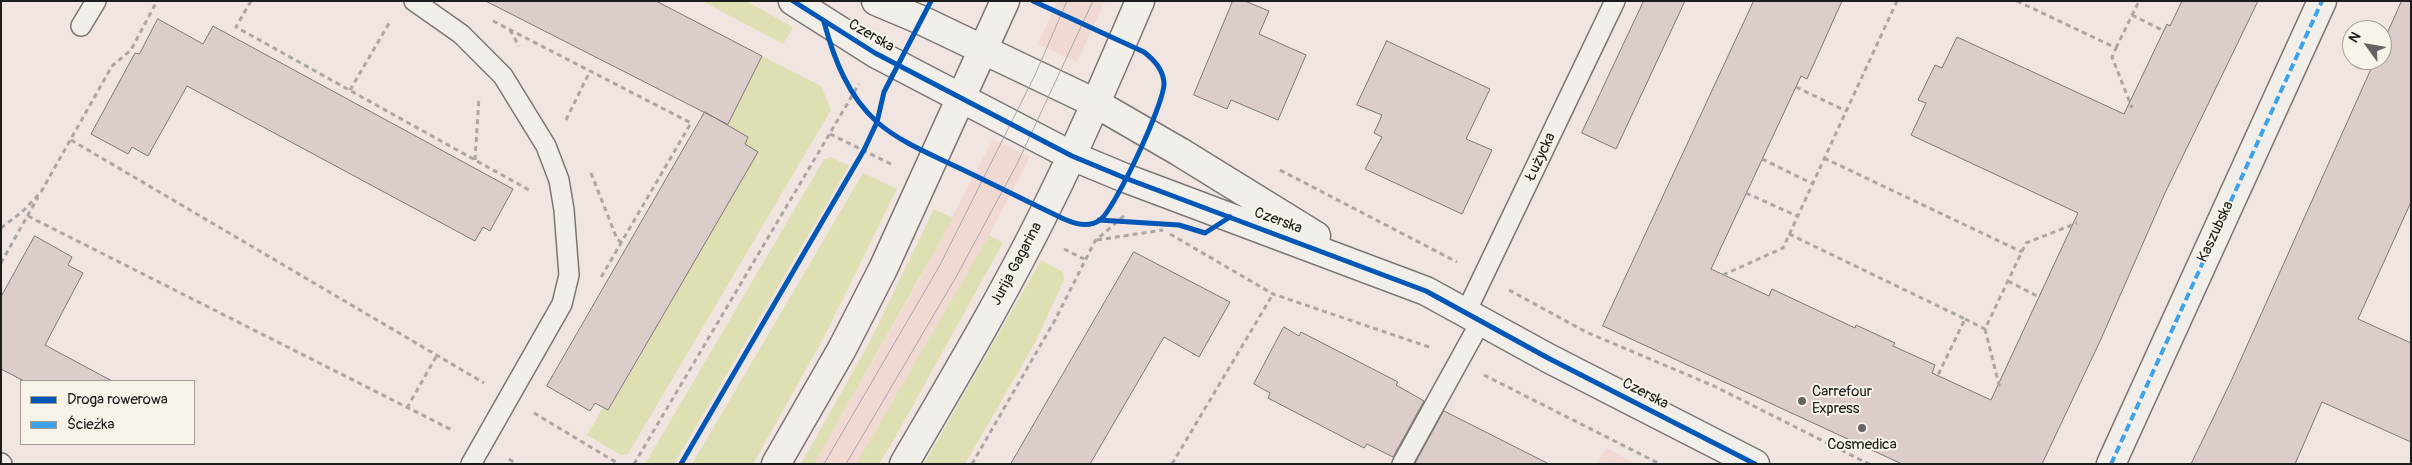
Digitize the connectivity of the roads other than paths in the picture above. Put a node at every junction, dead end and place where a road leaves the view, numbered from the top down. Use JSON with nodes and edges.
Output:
{"nodes":[{"id":1,"x":96,"y":1,"type":"edge"},
{"id":2,"x":414,"y":1,"type":"edge"},
{"id":3,"x":793,"y":1,"type":"edge"},
{"id":4,"x":876,"y":1,"type":"edge"},
{"id":5,"x":1004,"y":1,"type":"edge"},
{"id":6,"x":1140,"y":1,"type":"edge"},
{"id":7,"x":1616,"y":1,"type":"edge"},
{"id":8,"x":2322,"y":1,"type":"edge"},
{"id":9,"x":81,"y":26,"type":"dead end"},
{"id":10,"x":983,"y":51,"type":"junction"},
{"id":11,"x":961,"y":100,"type":"junction"},
{"id":12,"x":1096,"y":104,"type":"junction"},
{"id":13,"x":1072,"y":156,"type":"junction"},
{"id":14,"x":1368,"y":268,"type":"junction"},
{"id":15,"x":1474,"y":316,"type":"junction"},
{"id":16,"x":471,"y":464,"type":"edge"},
{"id":17,"x":776,"y":464,"type":"edge"},
{"id":18,"x":904,"y":464,"type":"edge"},
{"id":19,"x":1402,"y":464,"type":"edge"},
{"id":20,"x":1755,"y":464,"type":"edge"},
{"id":21,"x":2110,"y":464,"type":"edge"}],
"edges":[{"from":1,"to":9,"type":"lane"},
{"from":2,"to":16,"type":"lane"},
{"from":3,"to":11,"type":"street","name":"Czerska"},
{"from":4,"to":10,"type":"street","name":"Czerska"},
{"from":5,"to":10,"type":"street"},
{"from":6,"to":12,"type":"street","name":"Jurija Gagarina"},
{"from":7,"to":15,"type":"lane","name":"Łużycka"},
{"from":8,"to":21,"type":"street","name":"Kaszubska"},
{"from":10,"to":11,"type":"street"},
{"from":10,"to":12,"type":"street","name":"Czerska"},
{"from":11,"to":13,"type":"street","name":"Czerska"},
{"from":11,"to":17,"type":"street"},
{"from":12,"to":13,"type":"street","name":"Jurija Gagarina"},
{"from":12,"to":14,"type":"street","name":"Czerska"},
{"from":13,"to":14,"type":"street","name":"Czerska"},
{"from":13,"to":18,"type":"street","name":"Jurija Gagarina"},
{"from":14,"to":15,"type":"street","name":"Czerska"},
{"from":15,"to":19,"type":"lane","name":"Łużycka"},
{"from":15,"to":20,"type":"street","name":"Czerska"}]}
